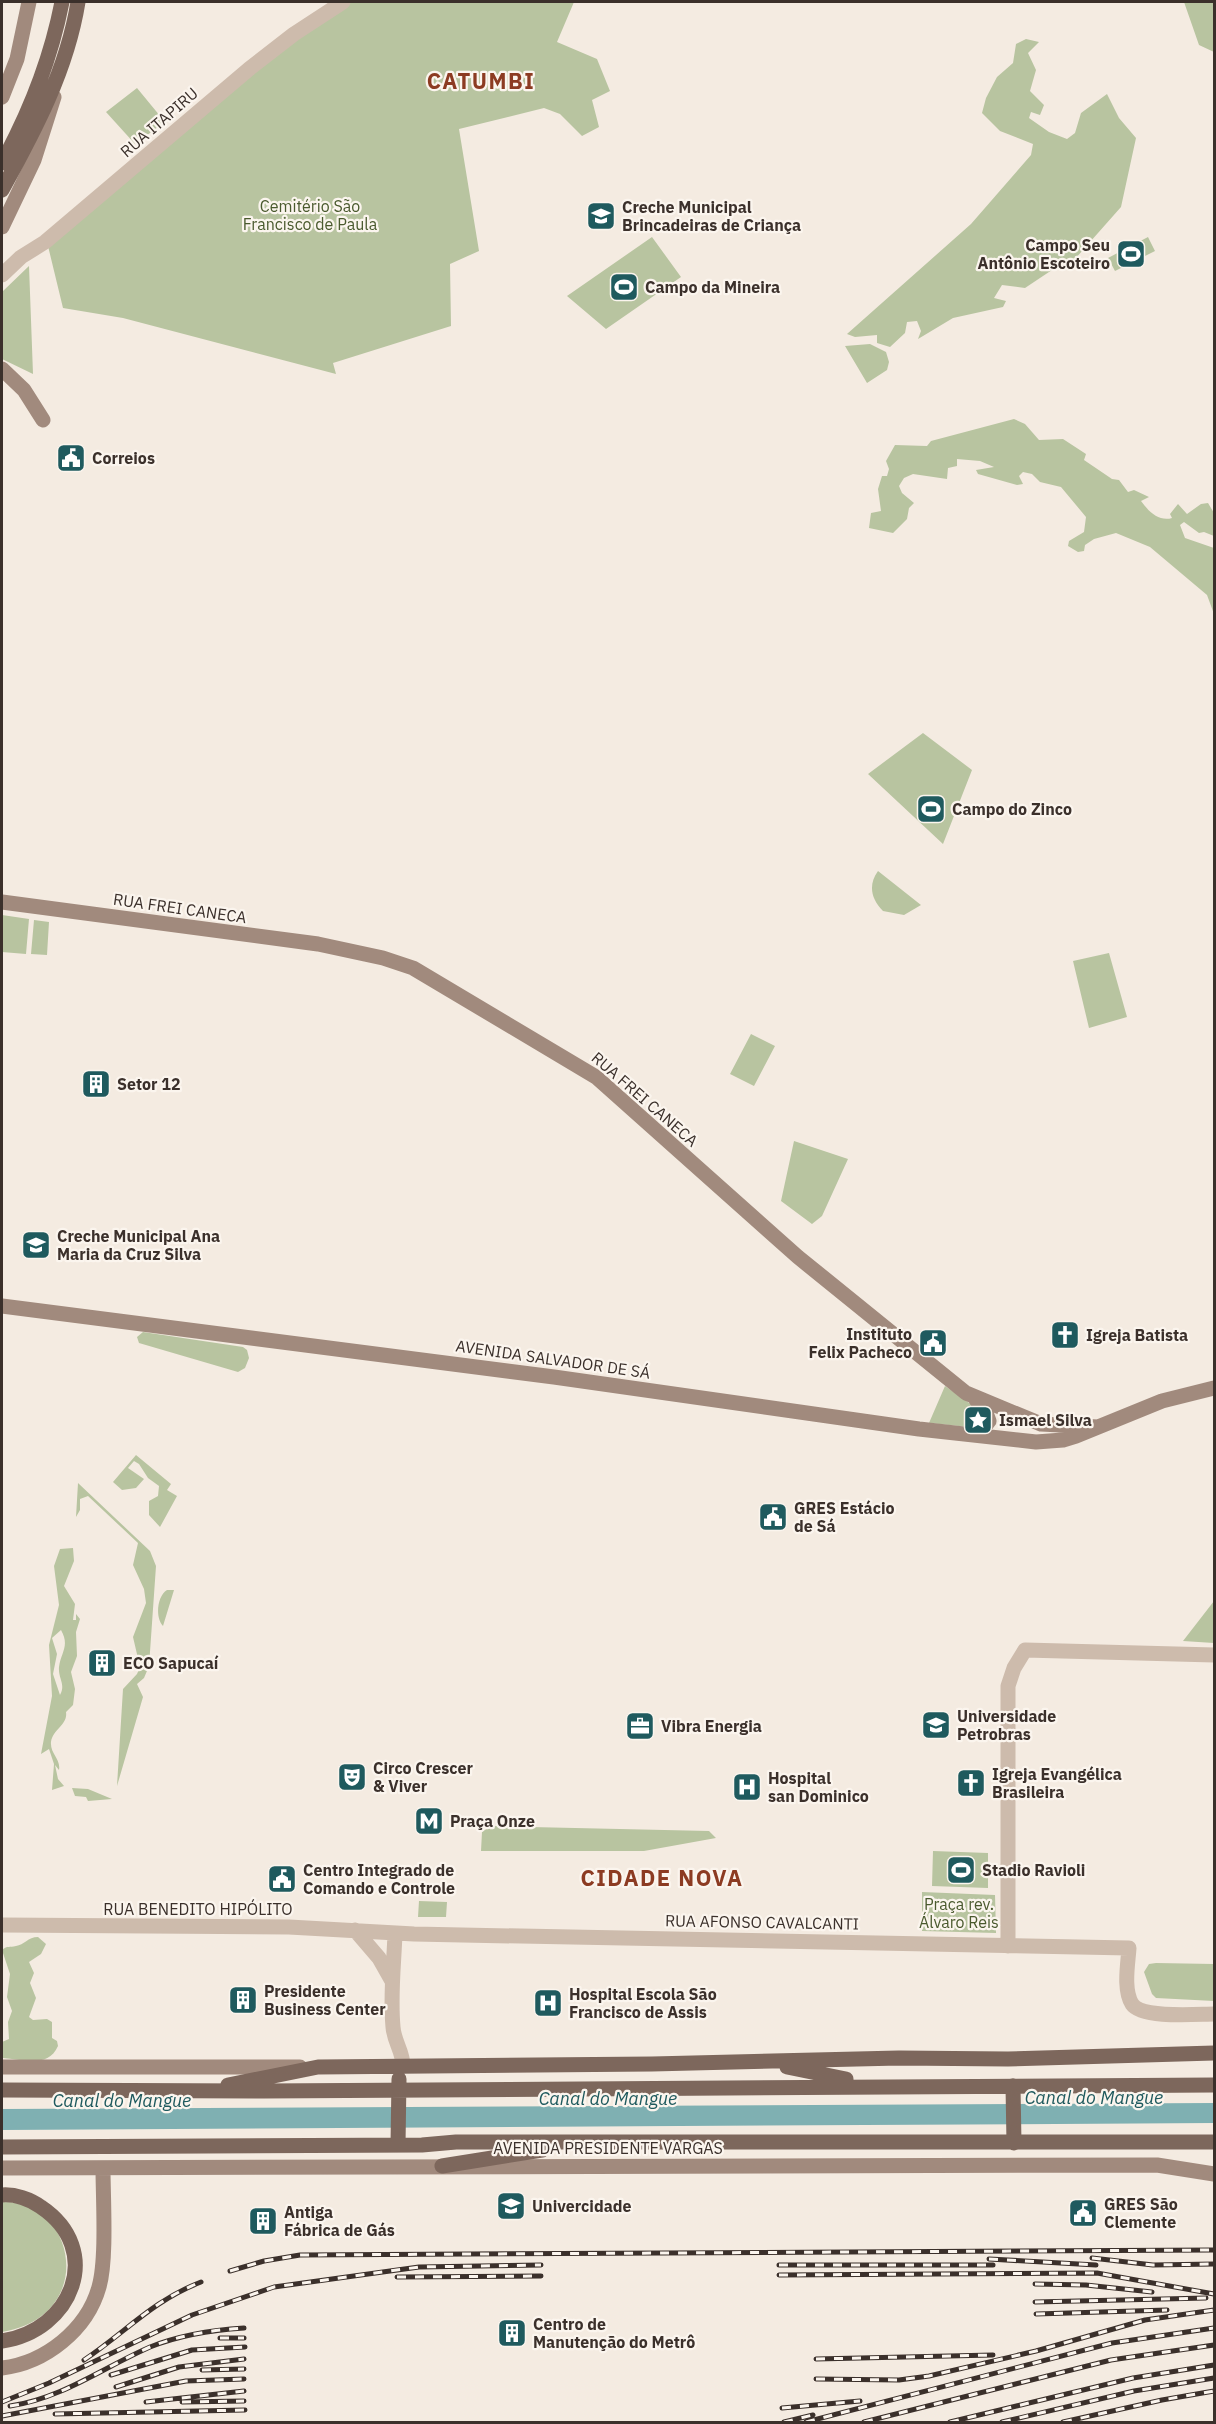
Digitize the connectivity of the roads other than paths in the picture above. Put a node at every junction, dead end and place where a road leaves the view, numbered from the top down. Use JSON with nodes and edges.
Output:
{"nodes":[{"id":1,"x":29,"y":2,"type":"edge"},
{"id":2,"x":62,"y":2,"type":"edge"},
{"id":3,"x":78,"y":2,"type":"edge"},
{"id":4,"x":343,"y":2,"type":"edge"},
{"id":5,"x":59,"y":76,"type":"junction"},
{"id":6,"x":2,"y":97,"type":"edge"},
{"id":7,"x":2,"y":163,"type":"edge"},
{"id":8,"x":2,"y":190,"type":"edge"},
{"id":9,"x":2,"y":227,"type":"edge"},
{"id":10,"x":2,"y":274,"type":"edge"},
{"id":11,"x":2,"y":369,"type":"edge"},
{"id":12,"x":43,"y":420,"type":"dead end"},
{"id":13,"x":2,"y":902,"type":"edge"},
{"id":14,"x":2,"y":1306,"type":"edge"},
{"id":15,"x":1215,"y":1388,"type":"edge"},
{"id":16,"x":966,"y":1393,"type":"junction"},
{"id":17,"x":1098,"y":1427,"type":"junction"},
{"id":18,"x":979,"y":1434,"type":"junction"},
{"id":19,"x":1215,"y":1655,"type":"edge"},
{"id":20,"x":2,"y":1925,"type":"edge"},
{"id":21,"x":355,"y":1930,"type":"junction"},
{"id":22,"x":395,"y":1933,"type":"junction"},
{"id":23,"x":1008,"y":1946,"type":"junction"},
{"id":24,"x":392,"y":1981,"type":"junction"},
{"id":25,"x":1215,"y":2014,"type":"edge"},
{"id":26,"x":1215,"y":2054,"type":"edge"},
{"id":27,"x":759,"y":2062,"type":"junction"},
{"id":28,"x":652,"y":2064,"type":"junction"},
{"id":29,"x":404,"y":2066,"type":"junction"},
{"id":30,"x":2,"y":2067,"type":"edge"},
{"id":31,"x":318,"y":2067,"type":"junction"},
{"id":32,"x":1215,"y":2085,"type":"edge"},
{"id":33,"x":878,"y":2086,"type":"junction"},
{"id":34,"x":616,"y":2087,"type":"junction"},
{"id":35,"x":2,"y":2090,"type":"edge"},
{"id":36,"x":210,"y":2090,"type":"junction"},
{"id":37,"x":1013,"y":2093,"type":"junction"},
{"id":38,"x":398,"y":2097,"type":"junction"},
{"id":39,"x":1014,"y":2136,"type":"junction"},
{"id":40,"x":398,"y":2138,"type":"junction"},
{"id":41,"x":1215,"y":2142,"type":"edge"},
{"id":42,"x":572,"y":2144,"type":"junction"},
{"id":43,"x":2,"y":2147,"type":"edge"},
{"id":44,"x":442,"y":2166,"type":"junction"},
{"id":45,"x":2,"y":2168,"type":"edge"},
{"id":46,"x":103,"y":2168,"type":"junction"},
{"id":47,"x":1215,"y":2174,"type":"edge"},
{"id":48,"x":2,"y":2195,"type":"edge"},
{"id":49,"x":2,"y":2341,"type":"edge"},
{"id":50,"x":2,"y":2368,"type":"edge"}],
"edges":[{"from":1,"to":6,"type":"main road"},
{"from":2,"to":7,"type":"main road"},
{"from":3,"to":5,"type":"main road"},
{"from":4,"to":10,"type":"street","name":"RUA ITAPIRU"},
{"from":5,"to":8,"type":"main road"},
{"from":5,"to":9,"type":"main road"},
{"from":11,"to":12,"type":"main road"},
{"from":13,"to":16,"type":"main road","name":"RUA FREI CANECA"},
{"from":14,"to":18,"type":"main road","name":"AVENIDA SALVADOR DE SÁ"},
{"from":15,"to":17,"type":"main road","name":"AVENIDA SALVADOR DE SÁ"},
{"from":16,"to":17,"type":"main road","name":"RUA FREI CANECA"},
{"from":16,"to":18,"type":"main road"},
{"from":17,"to":18,"type":"main road","name":"AVENIDA SALVADOR DE SÁ"},
{"from":19,"to":23,"type":"street"},
{"from":20,"to":21,"type":"street","name":"RUA BENEDITO HIPÓLITO"},
{"from":21,"to":22,"type":"street","name":"RUA BENEDITO HIPÓLITO"},
{"from":21,"to":24,"type":"street"},
{"from":22,"to":23,"type":"street","name":"RUA AFONSO CAVALCANTI"},
{"from":22,"to":24,"type":"street"},
{"from":23,"to":25,"type":"street","name":"RUA AFONSO CAVALCANTI"},
{"from":24,"to":29,"type":"street"},
{"from":26,"to":27,"type":"main road"},
{"from":27,"to":28,"type":"main road"},
{"from":27,"to":33,"type":"main road"},
{"from":28,"to":29,"type":"main road"},
{"from":28,"to":34,"type":"main road"},
{"from":29,"to":31,"type":"main road"},
{"from":29,"to":38,"type":"main road"},
{"from":30,"to":31,"type":"main road"},
{"from":31,"to":36,"type":"main road"},
{"from":32,"to":37,"type":"main road"},
{"from":33,"to":34,"type":"main road"},
{"from":33,"to":37,"type":"main road"},
{"from":34,"to":38,"type":"main road"},
{"from":35,"to":36,"type":"main road"},
{"from":36,"to":38,"type":"main road"},
{"from":37,"to":39,"type":"main road"},
{"from":38,"to":40,"type":"main road"},
{"from":39,"to":41,"type":"main road","name":"AVENIDA PRESIDENTE VARGAS"},
{"from":39,"to":42,"type":"main road","name":"AVENIDA PRESIDENTE VARGAS"},
{"from":40,"to":42,"type":"main road","name":"AVENIDA PRESIDENTE VARGAS"},
{"from":40,"to":43,"type":"main road","name":"AVENIDA PRESIDENTE VARGAS"},
{"from":42,"to":44,"type":"main road"},
{"from":44,"to":46,"type":"main road","name":"AVENIDA PRESIDENTE VARGAS"},
{"from":44,"to":47,"type":"main road","name":"AVENIDA PRESIDENTE VARGAS"},
{"from":45,"to":46,"type":"main road","name":"AVENIDA PRESIDENTE VARGAS"},
{"from":46,"to":50,"type":"main road"},
{"from":48,"to":49,"type":"main road"}]}
